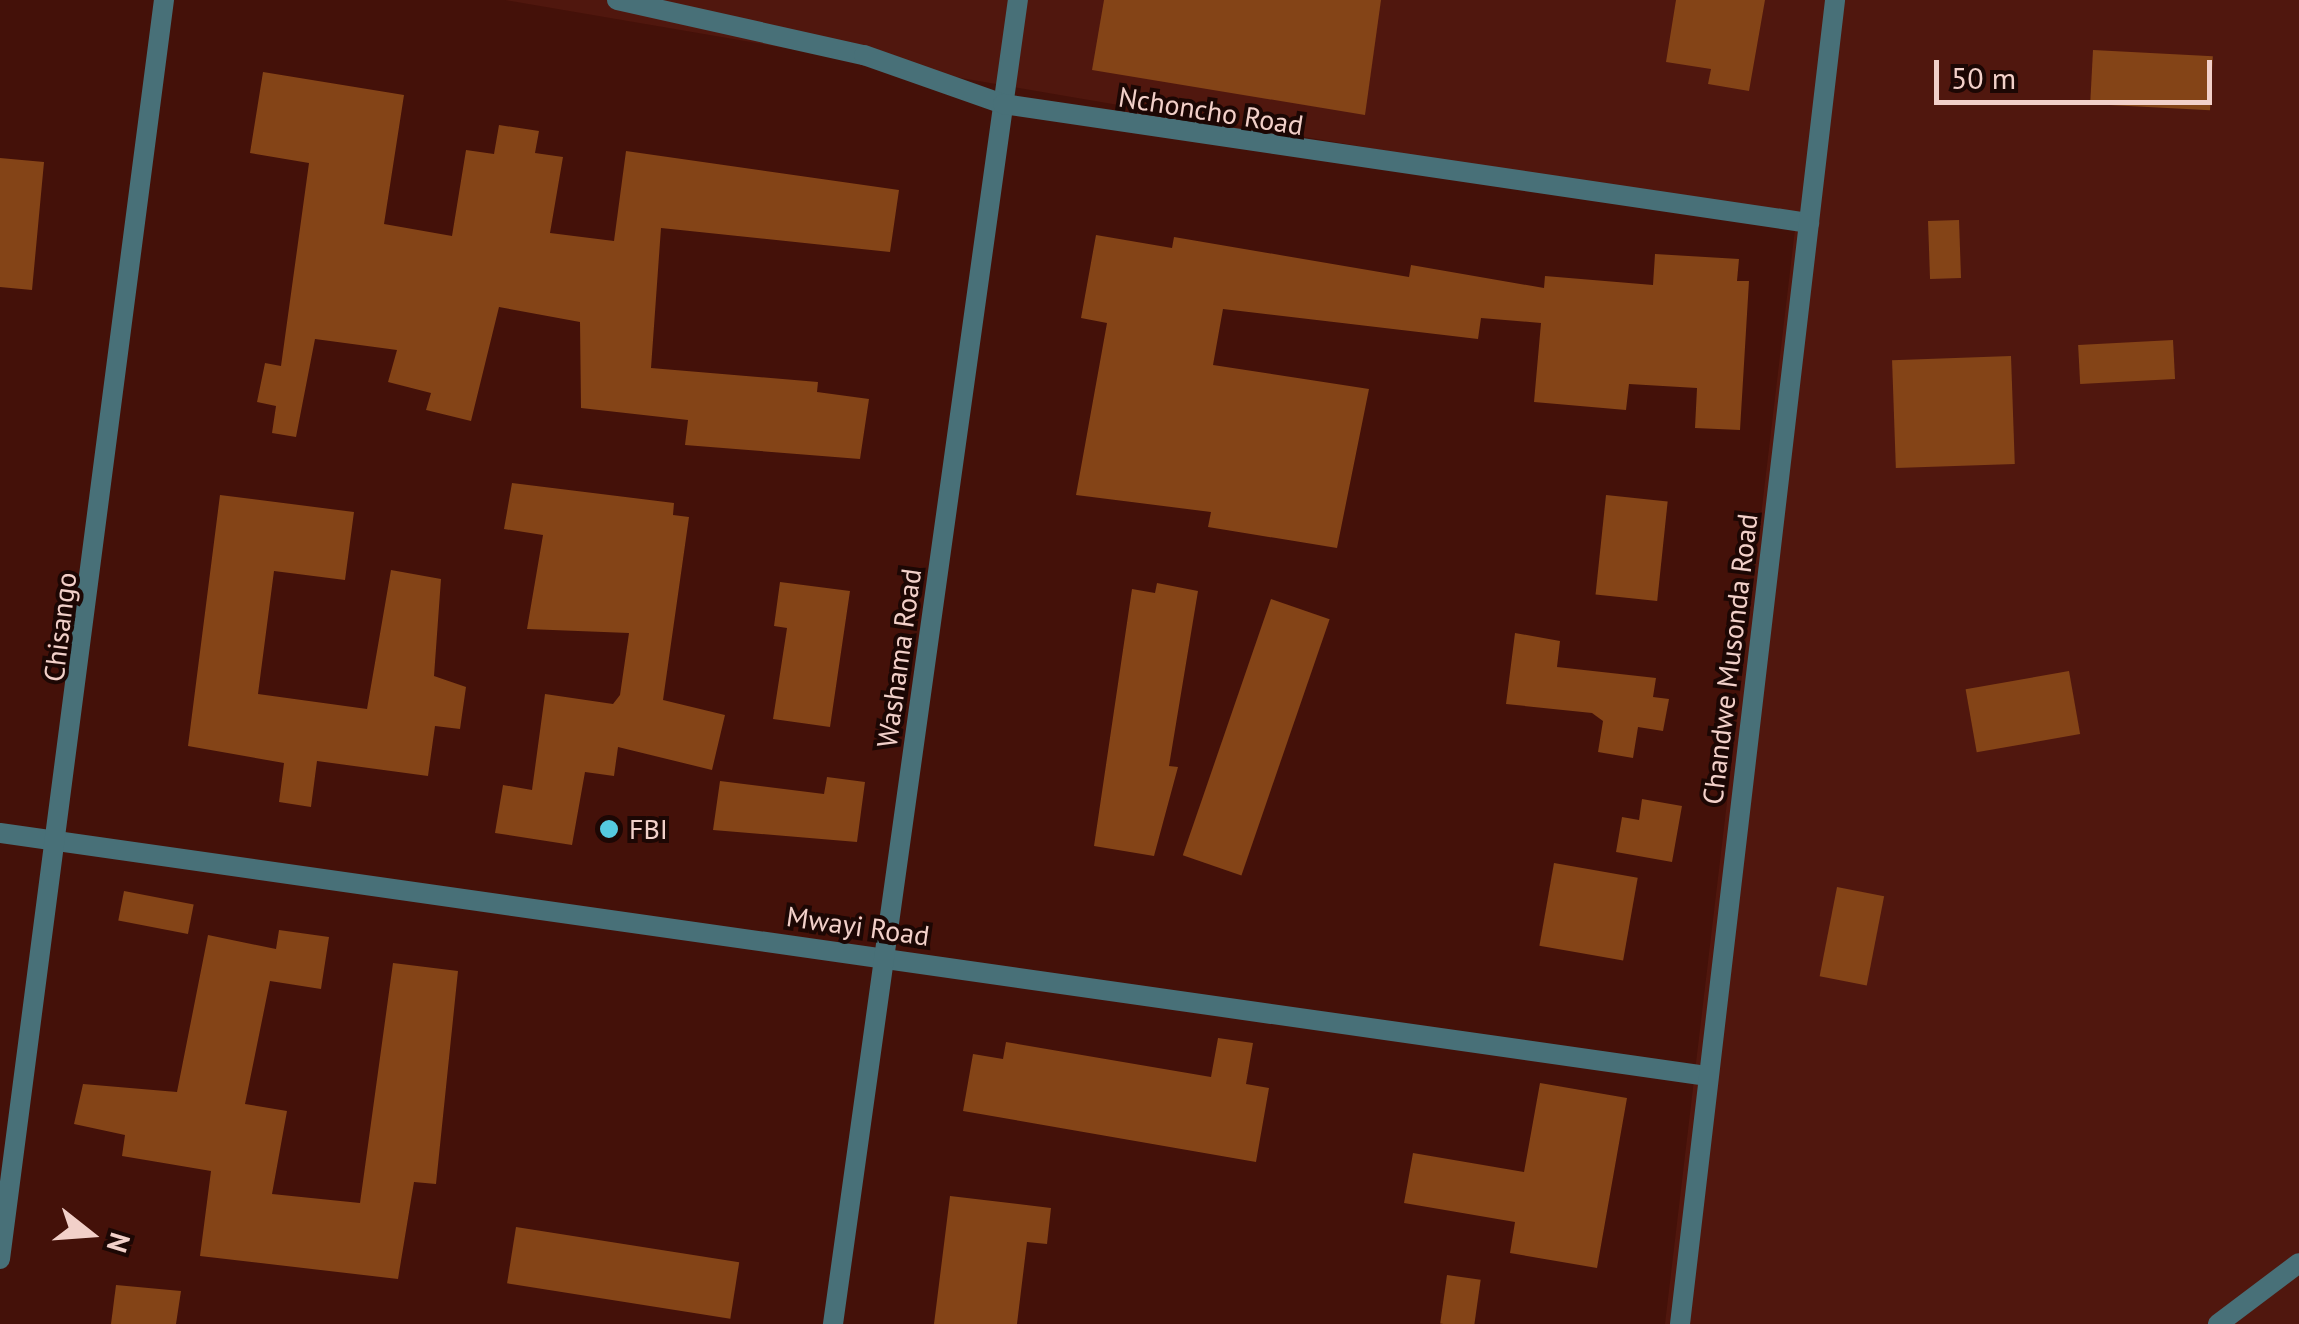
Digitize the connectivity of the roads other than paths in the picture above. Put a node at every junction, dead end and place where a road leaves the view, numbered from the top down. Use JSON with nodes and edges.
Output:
{"nodes":[{"id":1,"x":164,"y":0,"type":"edge"},
{"id":2,"x":617,"y":0,"type":"edge"},
{"id":3,"x":1018,"y":0,"type":"edge"},
{"id":4,"x":1834,"y":0,"type":"edge"},
{"id":5,"x":1004,"y":104,"type":"junction"},
{"id":6,"x":1809,"y":223,"type":"junction"},
{"id":7,"x":0,"y":832,"type":"edge"},
{"id":8,"x":61,"y":841,"type":"junction"},
{"id":9,"x":885,"y":957,"type":"junction"},
{"id":10,"x":1708,"y":1076,"type":"junction"},
{"id":11,"x":0,"y":1259,"type":"edge"},
{"id":12,"x":2299,"y":1263,"type":"edge"},
{"id":13,"x":833,"y":1324,"type":"edge"},
{"id":14,"x":1680,"y":1324,"type":"edge"},
{"id":15,"x":2218,"y":1324,"type":"edge"}],
"edges":[{"from":1,"to":8,"type":"street","name":"Chisango"},
{"from":2,"to":5,"type":"street","name":"Nchoncho Road"},
{"from":3,"to":5,"type":"street","name":"Washama Road"},
{"from":4,"to":6,"type":"street","name":"Chandwe Musonda Road"},
{"from":5,"to":6,"type":"street","name":"Nchoncho Road"},
{"from":5,"to":9,"type":"street","name":"Washama Road"},
{"from":6,"to":10,"type":"street","name":"Chandwe Musonda Road"},
{"from":7,"to":8,"type":"street","name":"Mwayi Road"},
{"from":8,"to":9,"type":"street","name":"Mwayi Road"},
{"from":8,"to":11,"type":"street","name":"Chisango"},
{"from":9,"to":10,"type":"street","name":"Mwayi Road"},
{"from":9,"to":13,"type":"street","name":"Washama Road"},
{"from":10,"to":14,"type":"street","name":"Chandwe Musonda Road"},
{"from":12,"to":15,"type":"street"}]}
